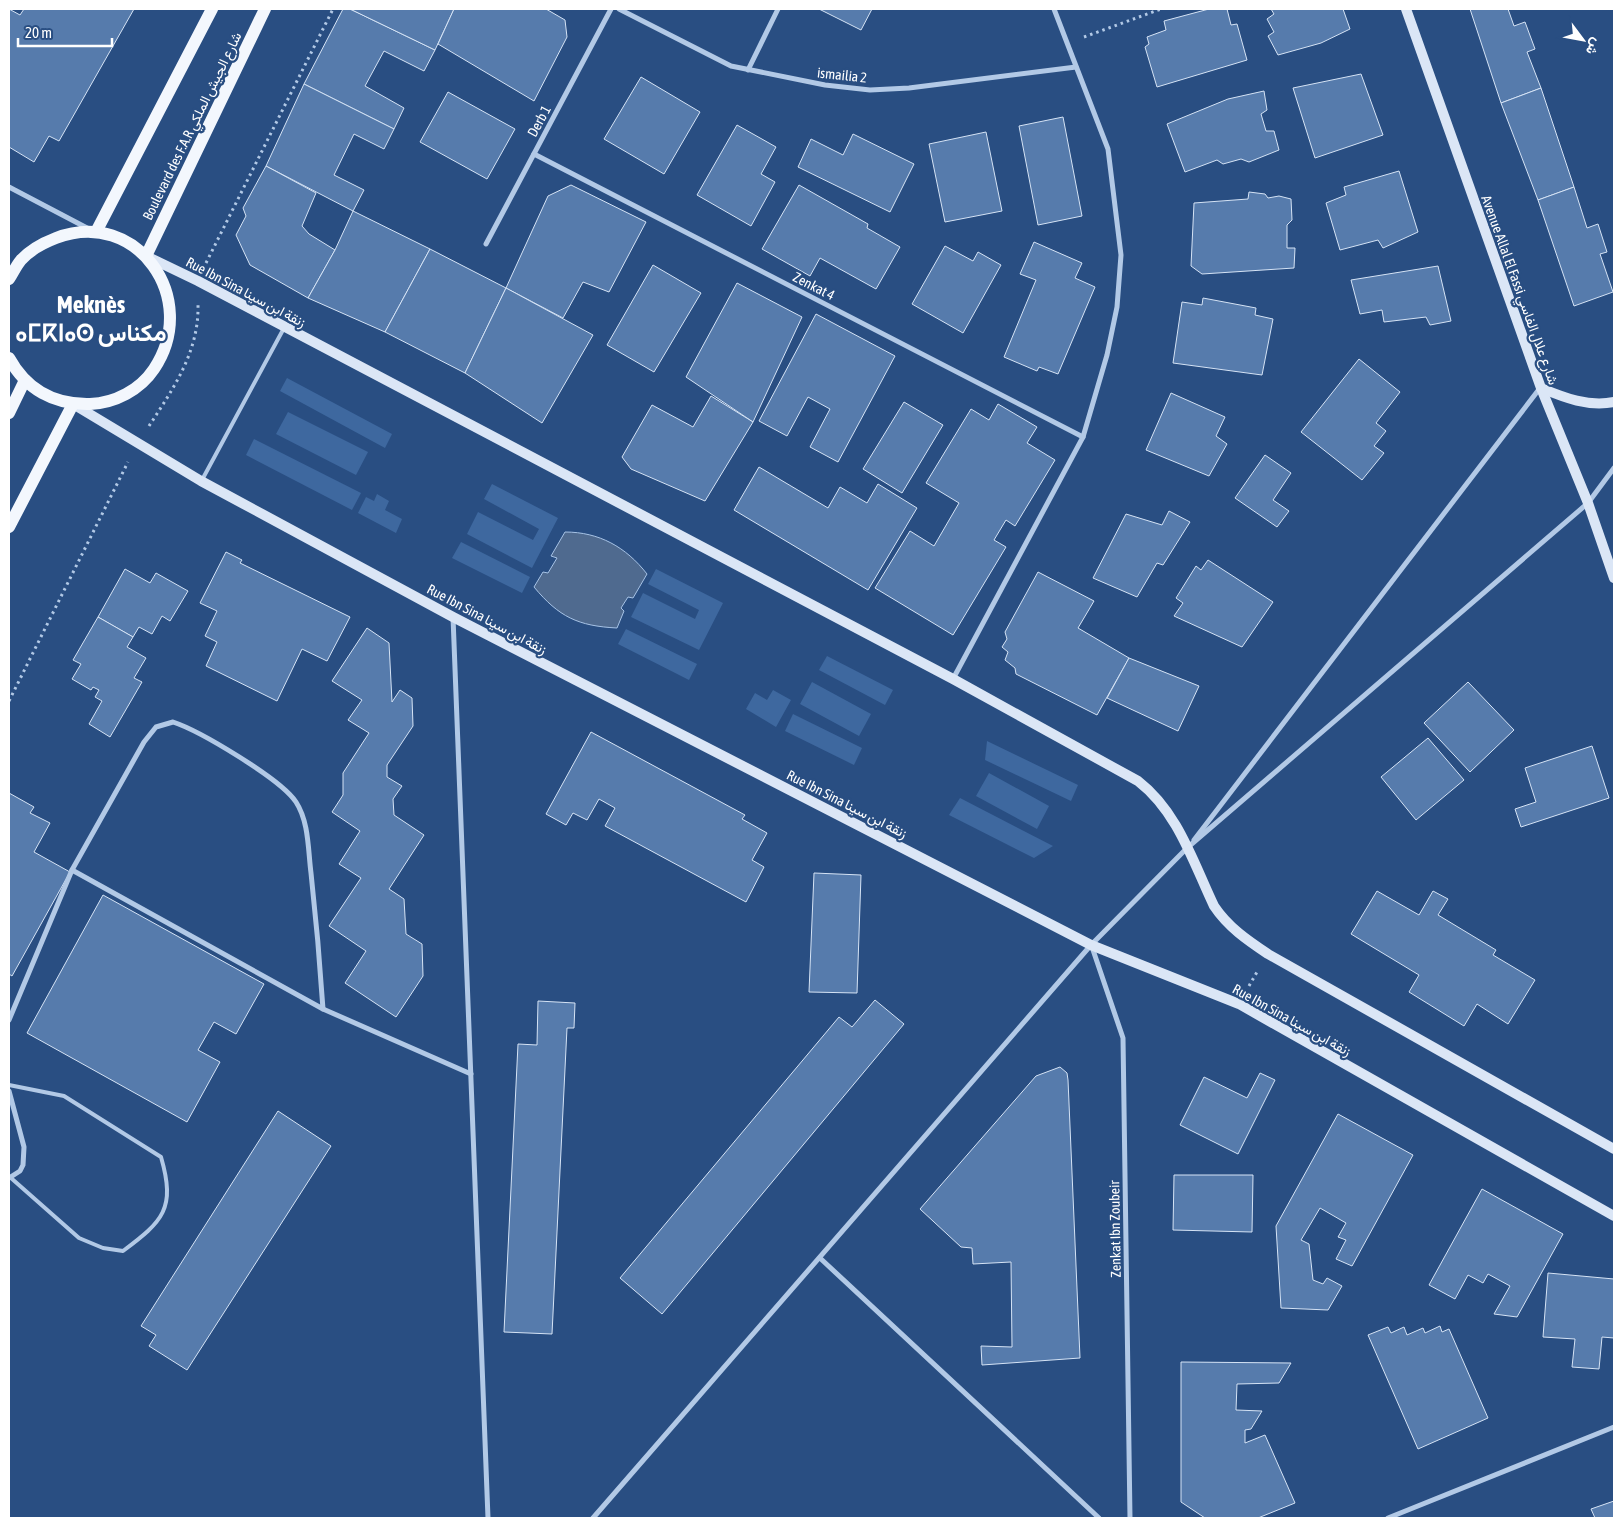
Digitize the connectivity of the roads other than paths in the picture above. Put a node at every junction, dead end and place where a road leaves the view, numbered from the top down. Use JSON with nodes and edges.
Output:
{"nodes":[{"id":1,"x":212,"y":9,"type":"edge"},
{"id":2,"x":266,"y":9,"type":"edge"},
{"id":3,"x":611,"y":9,"type":"edge"},
{"id":4,"x":619,"y":9,"type":"edge"},
{"id":5,"x":778,"y":9,"type":"edge"},
{"id":6,"x":1054,"y":9,"type":"edge"},
{"id":7,"x":1406,"y":9,"type":"edge"},
{"id":8,"x":1076,"y":67,"type":"junction"},
{"id":9,"x":748,"y":70,"type":"junction"},
{"id":10,"x":534,"y":154,"type":"junction"},
{"id":11,"x":9,"y":187,"type":"edge"},
{"id":12,"x":96,"y":232,"type":"junction"},
{"id":13,"x":486,"y":244,"type":"dead end"},
{"id":14,"x":146,"y":256,"type":"junction"},
{"id":15,"x":9,"y":279,"type":"edge"},
{"id":16,"x":284,"y":328,"type":"junction"},
{"id":17,"x":9,"y":359,"type":"edge"},
{"id":18,"x":24,"y":380,"type":"junction"},
{"id":19,"x":1541,"y":388,"type":"junction"},
{"id":20,"x":1614,"y":402,"type":"edge"},
{"id":21,"x":73,"y":404,"type":"junction"},
{"id":22,"x":9,"y":413,"type":"edge"},
{"id":23,"x":1083,"y":437,"type":"junction"},
{"id":24,"x":1614,"y":468,"type":"edge"},
{"id":25,"x":202,"y":481,"type":"junction"},
{"id":26,"x":1588,"y":503,"type":"junction"},
{"id":27,"x":9,"y":527,"type":"edge"},
{"id":28,"x":1614,"y":578,"type":"edge"},
{"id":29,"x":453,"y":617,"type":"junction"},
{"id":30,"x":953,"y":679,"type":"junction"},
{"id":31,"x":1187,"y":848,"type":"junction"},
{"id":32,"x":72,"y":870,"type":"junction"},
{"id":33,"x":1091,"y":945,"type":"junction"},
{"id":34,"x":323,"y":1009,"type":"junction"},
{"id":35,"x":9,"y":1020,"type":"edge"},
{"id":36,"x":471,"y":1074,"type":"junction"},
{"id":37,"x":9,"y":1085,"type":"edge"},
{"id":38,"x":9,"y":1091,"type":"edge"},
{"id":39,"x":1614,"y":1149,"type":"edge"},
{"id":40,"x":10,"y":1178,"type":"edge"},
{"id":41,"x":1614,"y":1216,"type":"edge"},
{"id":42,"x":821,"y":1259,"type":"junction"},
{"id":43,"x":1614,"y":1427,"type":"edge"},
{"id":44,"x":488,"y":1518,"type":"edge"},
{"id":45,"x":594,"y":1518,"type":"edge"},
{"id":46,"x":1099,"y":1518,"type":"edge"},
{"id":47,"x":1130,"y":1518,"type":"edge"},
{"id":48,"x":1388,"y":1518,"type":"edge"}],
"edges":[{"from":1,"to":12,"type":"main road"},
{"from":2,"to":14,"type":"main road","name":"Boulevard des F.A.R شارع الجيش الملكي"},
{"from":3,"to":10,"type":"street","name":"Derb 1"},
{"from":4,"to":9,"type":"street","name":"ismailia 2"},
{"from":5,"to":9,"type":"street"},
{"from":6,"to":8,"type":"street"},
{"from":7,"to":19,"type":"main road","name":"Avenue Allal El Fassi شارع علال الفاسي"},
{"from":8,"to":9,"type":"street","name":"ismailia 2"},
{"from":8,"to":23,"type":"street"},
{"from":10,"to":13,"type":"street","name":"Derb 1"},
{"from":10,"to":23,"type":"street","name":"Zenkat 4"},
{"from":11,"to":12,"type":"street"},
{"from":12,"to":14,"type":"main road"},
{"from":12,"to":15,"type":"main road"},
{"from":14,"to":16,"type":"main road","name":"Rue Ibn Sina زنقة ابن سينا"},
{"from":14,"to":21,"type":"main road"},
{"from":16,"to":25,"type":"lane"},
{"from":16,"to":30,"type":"main road","name":"Rue Ibn Sina زنقة ابن سينا"},
{"from":17,"to":18,"type":"main road"},
{"from":18,"to":21,"type":"main road"},
{"from":18,"to":22,"type":"main road"},
{"from":19,"to":20,"type":"main road"},
{"from":19,"to":26,"type":"main road","name":"Avenue Allal El Fassi شارع علال الفاسي"},
{"from":19,"to":31,"type":"street"},
{"from":21,"to":25,"type":"main road","name":"Rue Ibn Sina زنقة ابن سينا"},
{"from":21,"to":27,"type":"main road"},
{"from":23,"to":30,"type":"street"},
{"from":24,"to":26,"type":"street"},
{"from":25,"to":29,"type":"main road","name":"Rue Ibn Sina زنقة ابن سينا"},
{"from":26,"to":28,"type":"main road","name":"Avenue Allal El Fassi شارع علال الفاسي"},
{"from":26,"to":31,"type":"street"},
{"from":29,"to":33,"type":"main road","name":"Rue Ibn Sina زنقة ابن سينا"},
{"from":29,"to":36,"type":"street"},
{"from":30,"to":31,"type":"main road","name":"Rue Ibn Sina زنقة ابن سينا"},
{"from":31,"to":33,"type":"street"},
{"from":31,"to":39,"type":"main road","name":"Rue Ibn Sina زنقة ابن سينا"},
{"from":32,"to":34,"type":"street"},
{"from":32,"to":34,"type":"street"},
{"from":32,"to":35,"type":"street"},
{"from":33,"to":41,"type":"main road","name":"Rue Ibn Sina زنقة ابن سينا"},
{"from":33,"to":42,"type":"street"},
{"from":33,"to":47,"type":"street","name":"Zenkat Ibn Zoubeir"},
{"from":34,"to":36,"type":"street"},
{"from":36,"to":44,"type":"street"},
{"from":37,"to":40,"type":"lane"},
{"from":38,"to":40,"type":"street"},
{"from":42,"to":45,"type":"street"},
{"from":42,"to":46,"type":"street"},
{"from":43,"to":48,"type":"street"}]}
